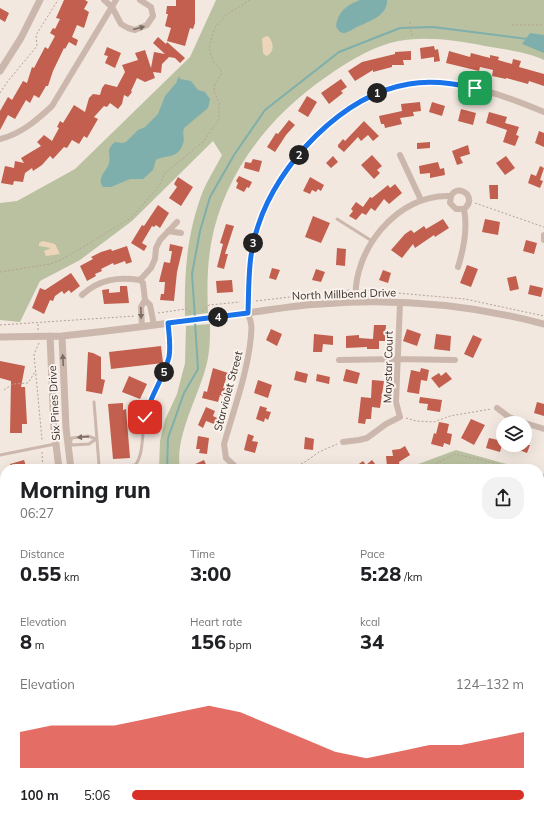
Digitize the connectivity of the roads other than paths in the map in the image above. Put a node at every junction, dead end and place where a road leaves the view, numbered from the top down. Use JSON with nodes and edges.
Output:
{"nodes":[{"id":1,"x":40,"y":0,"type":"edge"},
{"id":2,"x":104,"y":0,"type":"edge"},
{"id":3,"x":116,"y":0,"type":"edge"},
{"id":4,"x":140,"y":0,"type":"edge"},
{"id":5,"x":112,"y":7,"type":"junction"},
{"id":6,"x":0,"y":71,"type":"edge"},
{"id":7,"x":544,"y":112,"type":"edge"},
{"id":8,"x":0,"y":139,"type":"edge"},
{"id":9,"x":400,"y":155,"type":"dead end"},
{"id":10,"x":451,"y":196,"type":"junction"},
{"id":11,"x":421,"y":200,"type":"junction"},
{"id":12,"x":464,"y":209,"type":"junction"},
{"id":13,"x":338,"y":219,"type":"dead end"},
{"id":14,"x":177,"y":222,"type":"dead end"},
{"id":15,"x":168,"y":231,"type":"junction"},
{"id":16,"x":181,"y":233,"type":"dead end"},
{"id":17,"x":544,"y":235,"type":"edge"},
{"id":18,"x":544,"y":240,"type":"edge"},
{"id":19,"x":372,"y":241,"type":"junction"},
{"id":20,"x":458,"y":267,"type":"dead end"},
{"id":21,"x":140,"y":280,"type":"junction"},
{"id":22,"x":82,"y":295,"type":"dead end"},
{"id":23,"x":145,"y":300,"type":"junction"},
{"id":24,"x":356,"y":302,"type":"junction"},
{"id":25,"x":400,"y":303,"type":"junction"},
{"id":26,"x":248,"y":313,"type":"junction"},
{"id":27,"x":168,"y":323,"type":"junction"},
{"id":28,"x":544,"y":324,"type":"edge"},
{"id":29,"x":154,"y":325,"type":"junction"},
{"id":30,"x":142,"y":327,"type":"junction"},
{"id":31,"x":50,"y":336,"type":"junction"},
{"id":32,"x":62,"y":336,"type":"junction"},
{"id":33,"x":0,"y":337,"type":"edge"},
{"id":34,"x":397,"y":359,"type":"junction"},
{"id":35,"x":339,"y":360,"type":"dead end"},
{"id":36,"x":455,"y":360,"type":"dead end"},
{"id":37,"x":94,"y":402,"type":"dead end"},
{"id":38,"x":497,"y":408,"type":"road end"},
{"id":39,"x":508,"y":416,"type":"edge"},
{"id":40,"x":532,"y":425,"type":"edge"},
{"id":41,"x":544,"y":428,"type":"edge"},
{"id":42,"x":96,"y":439,"type":"junction"},
{"id":43,"x":69,"y":442,"type":"junction"},
{"id":44,"x":343,"y":442,"type":"road end"},
{"id":45,"x":56,"y":443,"type":"junction"},
{"id":46,"x":0,"y":455,"type":"edge"},
{"id":47,"x":58,"y":464,"type":"edge"},
{"id":48,"x":71,"y":464,"type":"edge"},
{"id":49,"x":99,"y":464,"type":"edge"},
{"id":50,"x":136,"y":464,"type":"edge"},
{"id":51,"x":233,"y":464,"type":"edge"}],
"edges":[{"from":1,"to":6,"type":"street"},
{"from":2,"to":5,"type":"street"},
{"from":3,"to":5,"type":"street"},
{"from":5,"to":4,"type":"street","one_way":true},
{"from":5,"to":8,"type":"street"},
{"from":7,"to":26,"type":"street","name":"Starviolet Street"},
{"from":9,"to":11,"type":"street"},
{"from":10,"to":11,"type":"street"},
{"from":10,"to":12,"type":"street"},
{"from":10,"to":12,"type":"street"},
{"from":11,"to":19,"type":"street"},
{"from":12,"to":20,"type":"street"},
{"from":13,"to":19,"type":"lane"},
{"from":14,"to":15,"type":"street"},
{"from":15,"to":16,"type":"street"},
{"from":15,"to":21,"type":"street"},
{"from":17,"to":18,"type":"street"},
{"from":19,"to":24,"type":"street"},
{"from":21,"to":22,"type":"street"},
{"from":21,"to":23,"type":"street"},
{"from":23,"to":29,"type":"street"},
{"from":23,"to":30,"type":"street","one_way":true},
{"from":24,"to":25,"type":"street","name":"North Millbend Drive"},
{"from":24,"to":26,"type":"street","name":"North Millbend Drive"},
{"from":25,"to":28,"type":"street","name":"North Millbend Drive"},
{"from":25,"to":34,"type":"street","name":"Maystar Court"},
{"from":26,"to":27,"type":"street","name":"North Millbend Drive"},
{"from":26,"to":51,"type":"street","name":"Starviolet Street"},
{"from":27,"to":29,"type":"street","name":"North Millbend Drive"},
{"from":27,"to":50,"type":"lane"},
{"from":29,"to":30,"type":"street","name":"North Millbend Drive"},
{"from":30,"to":32,"type":"street","name":"North Millbend Drive"},
{"from":31,"to":32,"type":"street","name":"North Millbend Drive"},
{"from":31,"to":33,"type":"street","name":"North Millbend Drive"},
{"from":31,"to":45,"type":"street","name":"Six Pines Drive"},
{"from":43,"to":32,"type":"street","name":"Six Pines Drive","one_way":true},
{"from":34,"to":35,"type":"street"},
{"from":34,"to":36,"type":"street"},
{"from":34,"to":44,"type":"street","name":"Maystar Court"},
{"from":37,"to":42,"type":"lane"},
{"from":38,"to":39,"type":"street"},
{"from":40,"to":41,"type":"street"},
{"from":42,"to":43,"type":"lane"},
{"from":42,"to":43,"type":"lane","one_way":true},
{"from":42,"to":49,"type":"lane"},
{"from":43,"to":45,"type":"street"},
{"from":43,"to":48,"type":"street","name":"Six Pines Drive"},
{"from":45,"to":46,"type":"lane"},
{"from":45,"to":47,"type":"street","name":"Six Pines Drive"}]}
